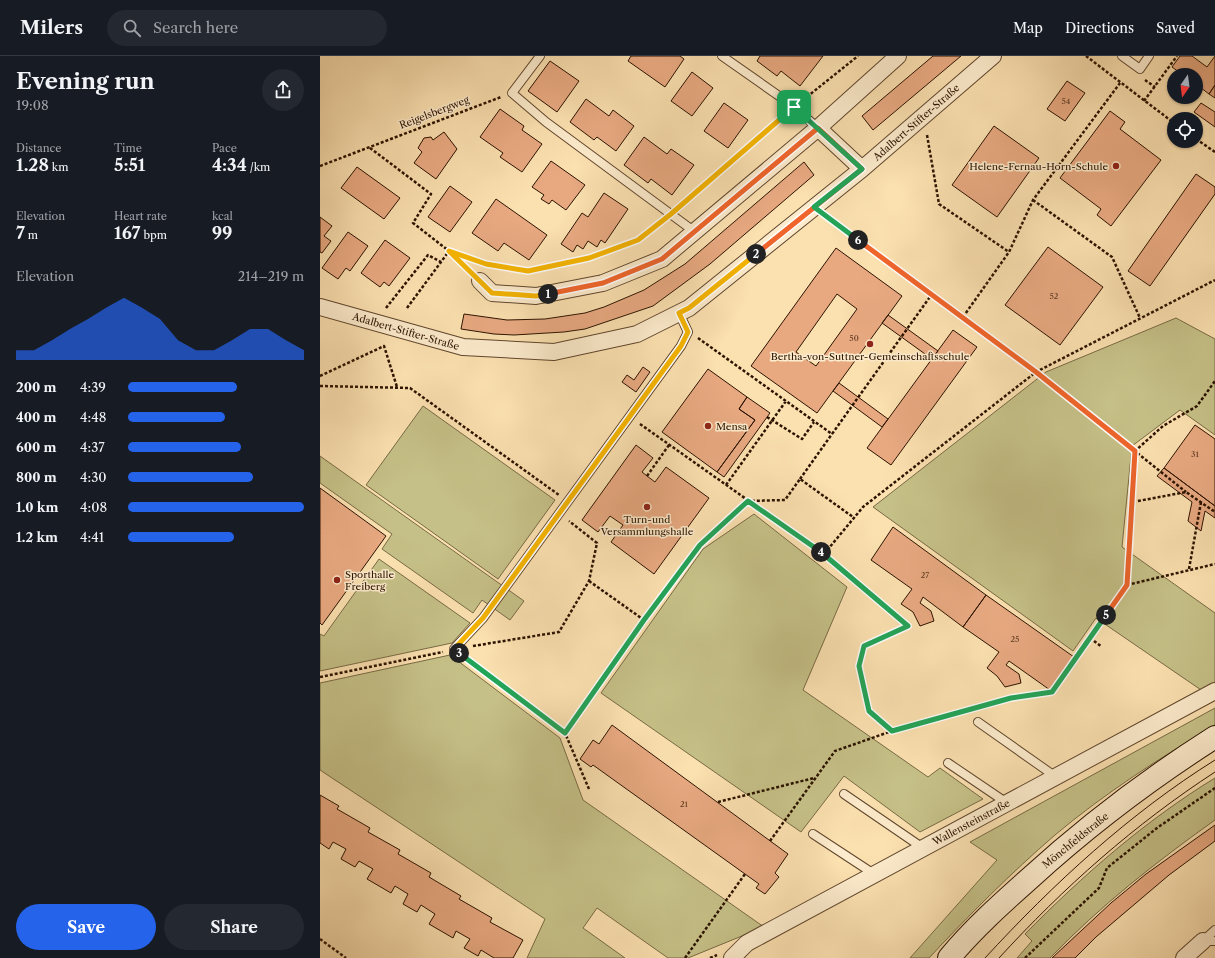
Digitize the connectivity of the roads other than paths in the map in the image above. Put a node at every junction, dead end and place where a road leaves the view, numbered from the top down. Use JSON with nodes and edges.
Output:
{"nodes":[{"id":1,"x":540,"y":56,"type":"edge"},
{"id":2,"x":722,"y":56,"type":"edge"},
{"id":3,"x":898,"y":56,"type":"edge"},
{"id":4,"x":993,"y":56,"type":"edge"},
{"id":5,"x":1122,"y":56,"type":"edge"},
{"id":6,"x":1149,"y":56,"type":"edge"},
{"id":7,"x":818,"y":128,"type":"junction"},
{"id":8,"x":862,"y":169,"type":"junction"},
{"id":9,"x":695,"y":232,"type":"junction"},
{"id":10,"x":480,"y":281,"type":"road end"},
{"id":11,"x":320,"y":307,"type":"edge"},
{"id":12,"x":679,"y":313,"type":"junction"},
{"id":13,"x":454,"y":649,"type":"road end"},
{"id":14,"x":1215,"y":692,"type":"edge"},
{"id":15,"x":978,"y":722,"type":"dead end"},
{"id":16,"x":1215,"y":738,"type":"edge"},
{"id":17,"x":948,"y":763,"type":"dead end"},
{"id":18,"x":1056,"y":777,"type":"junction"},
{"id":19,"x":844,"y":794,"type":"dead end"},
{"id":20,"x":1007,"y":803,"type":"junction"},
{"id":21,"x":813,"y":834,"type":"dead end"},
{"id":22,"x":923,"y":848,"type":"junction"},
{"id":23,"x":874,"y":874,"type":"junction"},
{"id":24,"x":1215,"y":930,"type":"edge"},
{"id":25,"x":1209,"y":941,"type":"edge"},
{"id":26,"x":732,"y":958,"type":"edge"},
{"id":27,"x":949,"y":958,"type":"edge"},
{"id":28,"x":1184,"y":958,"type":"edge"}],
"edges":[{"from":1,"to":9,"type":"lane"},
{"from":2,"to":7,"type":"lane"},
{"from":3,"to":7,"type":"street"},
{"from":4,"to":8,"type":"street","name":"Adalbert-Stifter-Straße"},
{"from":5,"to":6,"type":"lane"},
{"from":7,"to":8,"type":"street"},
{"from":7,"to":9,"type":"street"},
{"from":8,"to":12,"type":"street","name":"Adalbert-Stifter-Straße"},
{"from":9,"to":10,"type":"street"},
{"from":11,"to":12,"type":"street","name":"Adalbert-Stifter-Straße"},
{"from":12,"to":13,"type":"lane"},
{"from":14,"to":18,"type":"street","name":"Wallensteinstraße"},
{"from":15,"to":18,"type":"lane"},
{"from":16,"to":27,"type":"main road","name":"Mönchfeldstraße"},
{"from":17,"to":20,"type":"lane"},
{"from":18,"to":20,"type":"street","name":"Wallensteinstraße"},
{"from":19,"to":22,"type":"lane"},
{"from":20,"to":22,"type":"street","name":"Wallensteinstraße"},
{"from":21,"to":23,"type":"lane"},
{"from":22,"to":23,"type":"street","name":"Wallensteinstraße"},
{"from":23,"to":26,"type":"street","name":"Wallensteinstraße"},
{"from":24,"to":25,"type":"lane"},
{"from":25,"to":28,"type":"street"}]}
